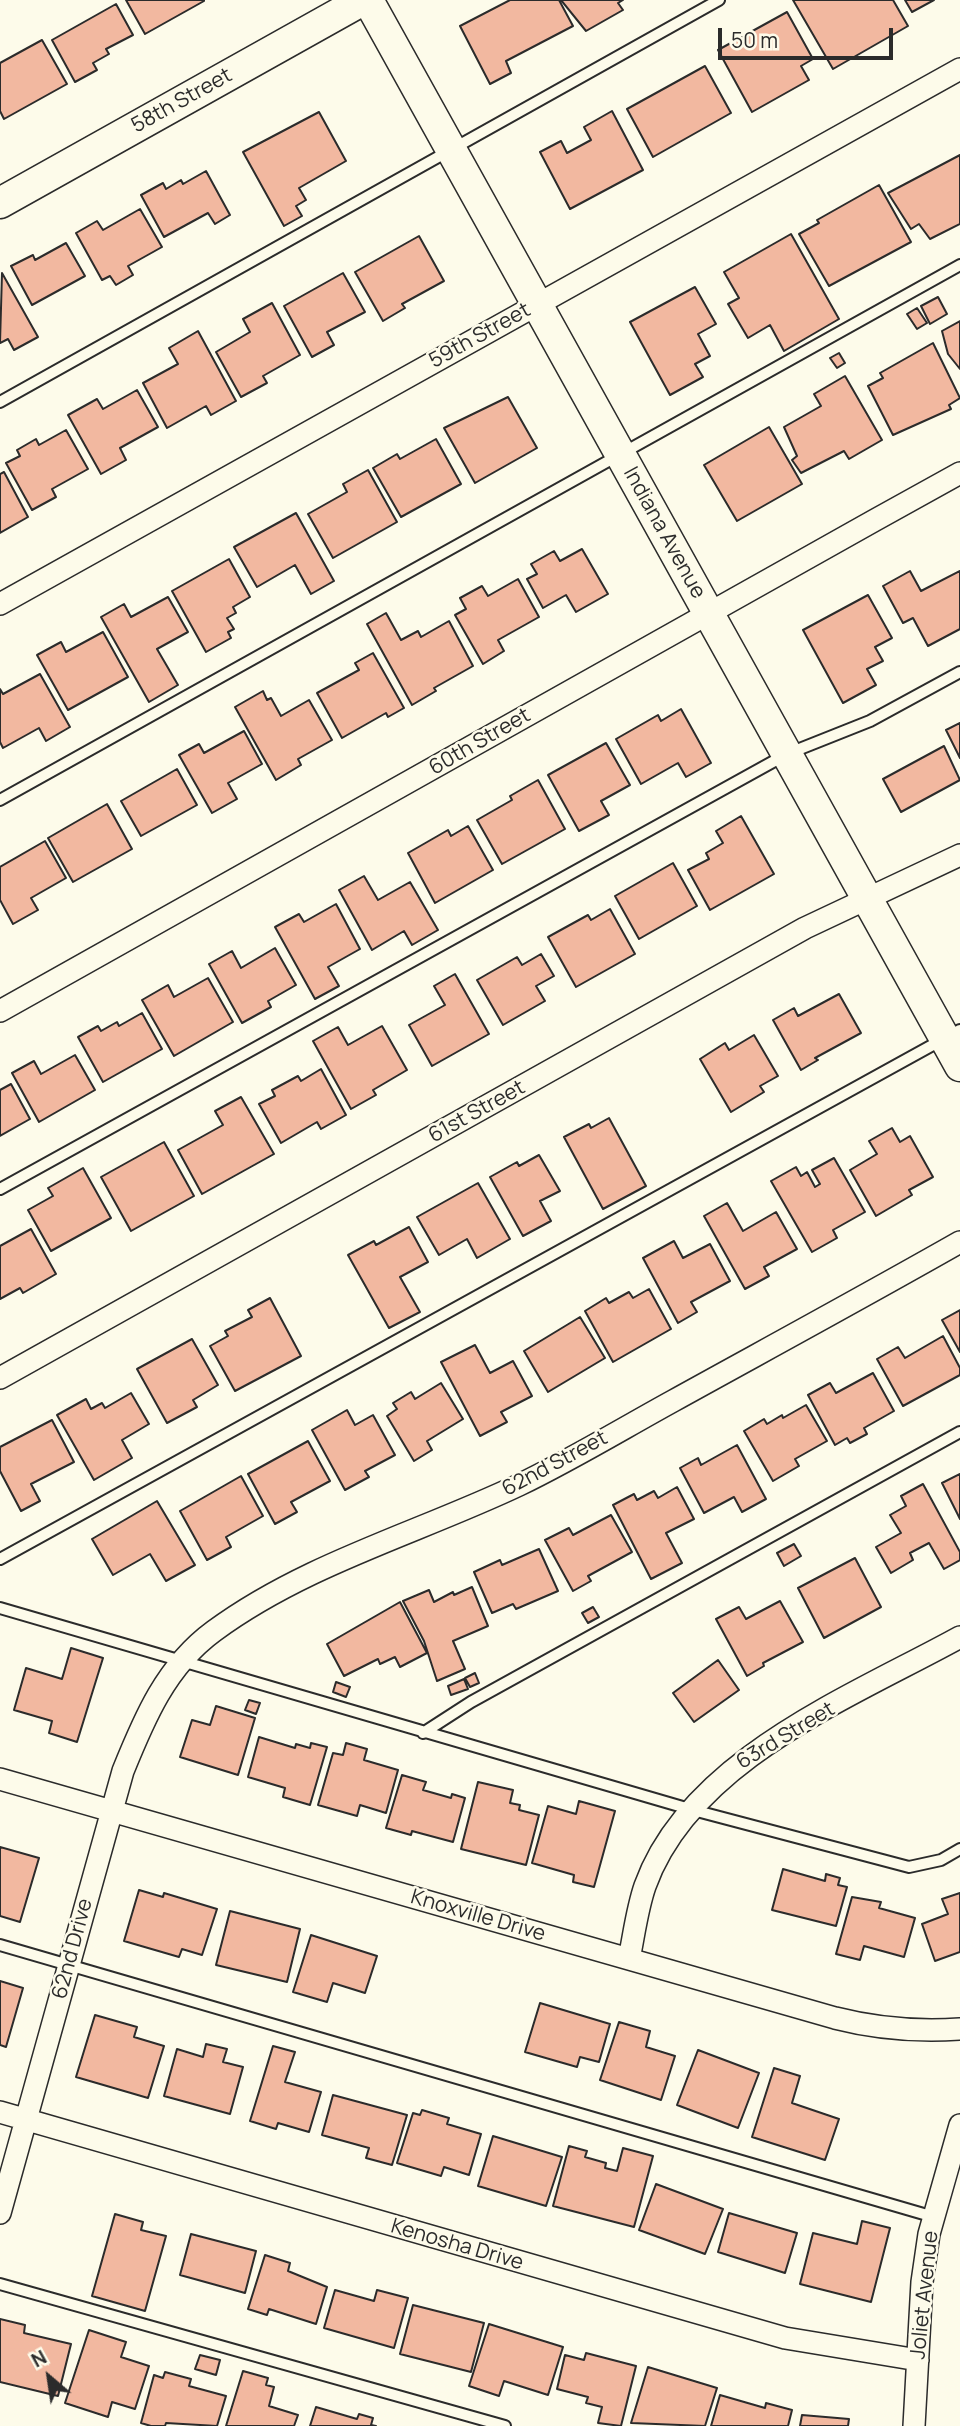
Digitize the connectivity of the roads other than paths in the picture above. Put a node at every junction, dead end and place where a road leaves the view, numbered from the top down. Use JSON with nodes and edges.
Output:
{"nodes":[{"id":1,"x":366,"y":0,"type":"edge"},
{"id":2,"x":719,"y":0,"type":"edge"},
{"id":3,"x":960,"y":69,"type":"edge"},
{"id":4,"x":451,"y":150,"type":"junction"},
{"id":5,"x":0,"y":203,"type":"edge"},
{"id":6,"x":960,"y":265,"type":"edge"},
{"id":7,"x":537,"y":304,"type":"junction"},
{"id":8,"x":0,"y":402,"type":"edge"},
{"id":9,"x":621,"y":456,"type":"junction"},
{"id":10,"x":960,"y":473,"type":"edge"},
{"id":11,"x":0,"y":604,"type":"edge"},
{"id":12,"x":708,"y":612,"type":"junction"},
{"id":13,"x":960,"y":672,"type":"edge"},
{"id":14,"x":787,"y":754,"type":"junction"},
{"id":15,"x":0,"y":800,"type":"edge"},
{"id":16,"x":960,"y":855,"type":"edge"},
{"id":17,"x":868,"y":900,"type":"junction"},
{"id":18,"x":0,"y":1011,"type":"edge"},
{"id":19,"x":952,"y":1033,"type":"edge"},
{"id":20,"x":960,"y":1066,"type":"edge"},
{"id":21,"x":0,"y":1189,"type":"edge"},
{"id":22,"x":960,"y":1242,"type":"edge"},
{"id":23,"x":0,"y":1378,"type":"edge"},
{"id":24,"x":960,"y":1432,"type":"edge"},
{"id":25,"x":0,"y":1559,"type":"edge"},
{"id":26,"x":0,"y":1608,"type":"edge"},
{"id":27,"x":960,"y":1637,"type":"edge"},
{"id":28,"x":181,"y":1663,"type":"junction"},
{"id":29,"x":159,"y":1691,"type":"joint"},
{"id":30,"x":423,"y":1732,"type":"junction"},
{"id":31,"x":0,"y":1779,"type":"edge"},
{"id":32,"x":692,"y":1810,"type":"junction"},
{"id":33,"x":111,"y":1811,"type":"junction"},
{"id":34,"x":960,"y":1849,"type":"edge"},
{"id":35,"x":0,"y":1945,"type":"edge"},
{"id":36,"x":629,"y":1959,"type":"junction"},
{"id":37,"x":69,"y":1965,"type":"junction"},
{"id":38,"x":960,"y":2029,"type":"edge"},
{"id":39,"x":960,"y":2037,"type":"edge"},
{"id":40,"x":0,"y":2112,"type":"edge"},
{"id":41,"x":27,"y":2120,"type":"junction"},
{"id":42,"x":960,"y":2125,"type":"edge"},
{"id":43,"x":0,"y":2213,"type":"edge"},
{"id":44,"x":934,"y":2217,"type":"junction"},
{"id":45,"x":0,"y":2284,"type":"edge"},
{"id":46,"x":918,"y":2360,"type":"junction"},
{"id":47,"x":505,"y":2426,"type":"edge"},
{"id":48,"x":914,"y":2426,"type":"edge"}],
"edges":[{"from":1,"to":4,"type":"main road","name":"Indiana Avenue"},
{"from":1,"to":5,"type":"main road","name":"58th Street"},
{"from":2,"to":4,"type":"lane"},
{"from":3,"to":7,"type":"street","name":"59th Street"},
{"from":4,"to":7,"type":"main road","name":"Indiana Avenue"},
{"from":4,"to":8,"type":"lane"},
{"from":6,"to":9,"type":"lane"},
{"from":7,"to":9,"type":"main road","name":"Indiana Avenue"},
{"from":7,"to":11,"type":"street","name":"59th Street"},
{"from":9,"to":12,"type":"main road","name":"Indiana Avenue"},
{"from":9,"to":15,"type":"lane"},
{"from":10,"to":12,"type":"street","name":"60th Street"},
{"from":12,"to":14,"type":"main road","name":"Indiana Avenue"},
{"from":12,"to":18,"type":"street","name":"60th Street"},
{"from":13,"to":14,"type":"lane"},
{"from":14,"to":17,"type":"main road","name":"Indiana Avenue"},
{"from":14,"to":21,"type":"lane"},
{"from":16,"to":17,"type":"street","name":"61st Street"},
{"from":17,"to":19,"type":"main road","name":"Indiana Avenue"},
{"from":17,"to":23,"type":"street","name":"61st Street"},
{"from":19,"to":20,"type":"main road","name":"Indiana Avenue"},
{"from":19,"to":25,"type":"lane"},
{"from":22,"to":28,"type":"street","name":"62nd Street"},
{"from":24,"to":30,"type":"lane"},
{"from":26,"to":28,"type":"lane"},
{"from":27,"to":32,"type":"street","name":"63rd Street"},
{"from":28,"to":29,"type":"street","name":"62nd Street"},
{"from":28,"to":30,"type":"lane"},
{"from":29,"to":33,"type":"street","name":"62nd Drive"},
{"from":30,"to":32,"type":"lane"},
{"from":31,"to":33,"type":"street","name":"Knoxville Drive"},
{"from":32,"to":34,"type":"lane"},
{"from":32,"to":36,"type":"street","name":"63rd Street"},
{"from":33,"to":36,"type":"street","name":"Knoxville Drive"},
{"from":33,"to":37,"type":"street","name":"62nd Drive"},
{"from":35,"to":37,"type":"lane"},
{"from":36,"to":38,"type":"street","name":"Knoxville Drive"},
{"from":37,"to":41,"type":"street","name":"62nd Drive"},
{"from":37,"to":44,"type":"lane"},
{"from":38,"to":39,"type":"street"},
{"from":40,"to":41,"type":"street","name":"Kenosha Drive"},
{"from":41,"to":43,"type":"street","name":"62nd Drive"},
{"from":41,"to":46,"type":"street","name":"Kenosha Drive"},
{"from":42,"to":44,"type":"street","name":"Joliet Avenue"},
{"from":44,"to":46,"type":"street","name":"Joliet Avenue"},
{"from":45,"to":47,"type":"lane"},
{"from":46,"to":48,"type":"street","name":"Joliet Avenue"}]}
